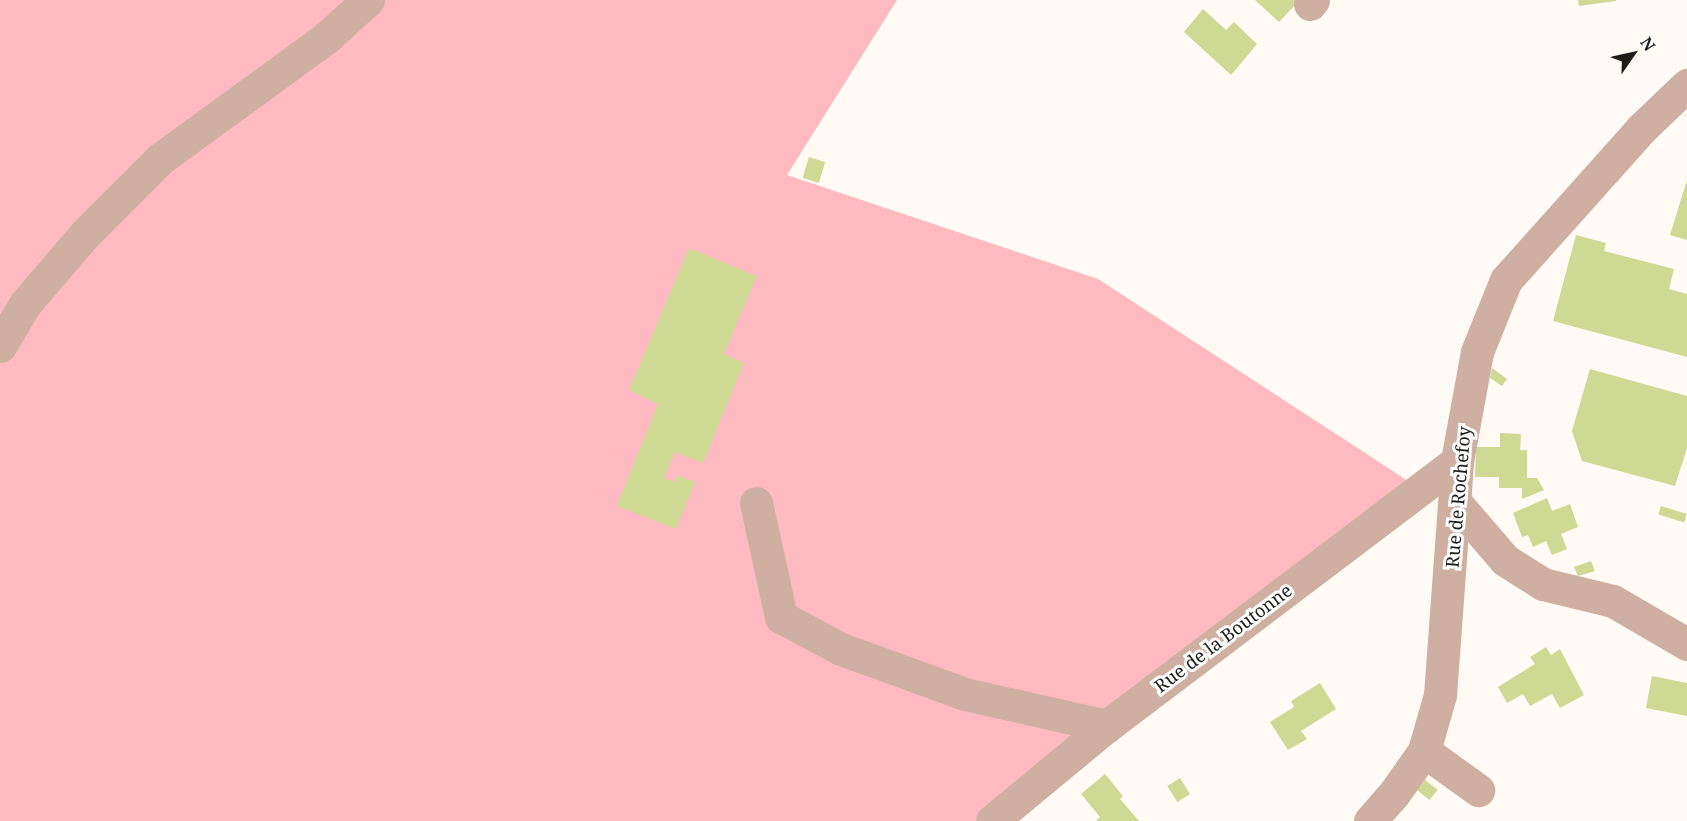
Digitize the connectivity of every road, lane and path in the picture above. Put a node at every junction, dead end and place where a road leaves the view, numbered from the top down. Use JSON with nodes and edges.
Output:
{"nodes":[{"id":1,"x":368,"y":0,"type":"edge"},
{"id":2,"x":1687,"y":85,"type":"edge"},
{"id":3,"x":0,"y":346,"type":"edge"},
{"id":4,"x":1457,"y":461,"type":"junction"},
{"id":5,"x":756,"y":503,"type":"dead end"},
{"id":6,"x":1456,"y":503,"type":"junction"},
{"id":7,"x":1687,"y":644,"type":"edge"},
{"id":8,"x":1107,"y":726,"type":"junction"},
{"id":9,"x":1424,"y":751,"type":"junction"},
{"id":10,"x":1478,"y":790,"type":"dead end"},
{"id":11,"x":992,"y":821,"type":"edge"},
{"id":12,"x":1370,"y":821,"type":"edge"}],
"edges":[{"from":1,"to":3,"type":"street"},
{"from":2,"to":4,"type":"street","name":"Rue de Rochefoy"},
{"from":4,"to":6,"type":"street","name":"Rue de Rochefoy"},
{"from":4,"to":8,"type":"street","name":"Rue de la Boutonne"},
{"from":5,"to":8,"type":"street"},
{"from":6,"to":7,"type":"street"},
{"from":6,"to":9,"type":"street","name":"Rue de Rochefoy"},
{"from":8,"to":11,"type":"street","name":"Rue de la Boutonne"},
{"from":9,"to":10,"type":"street"},
{"from":9,"to":12,"type":"street","name":"Rue de Rochefoy"}]}
